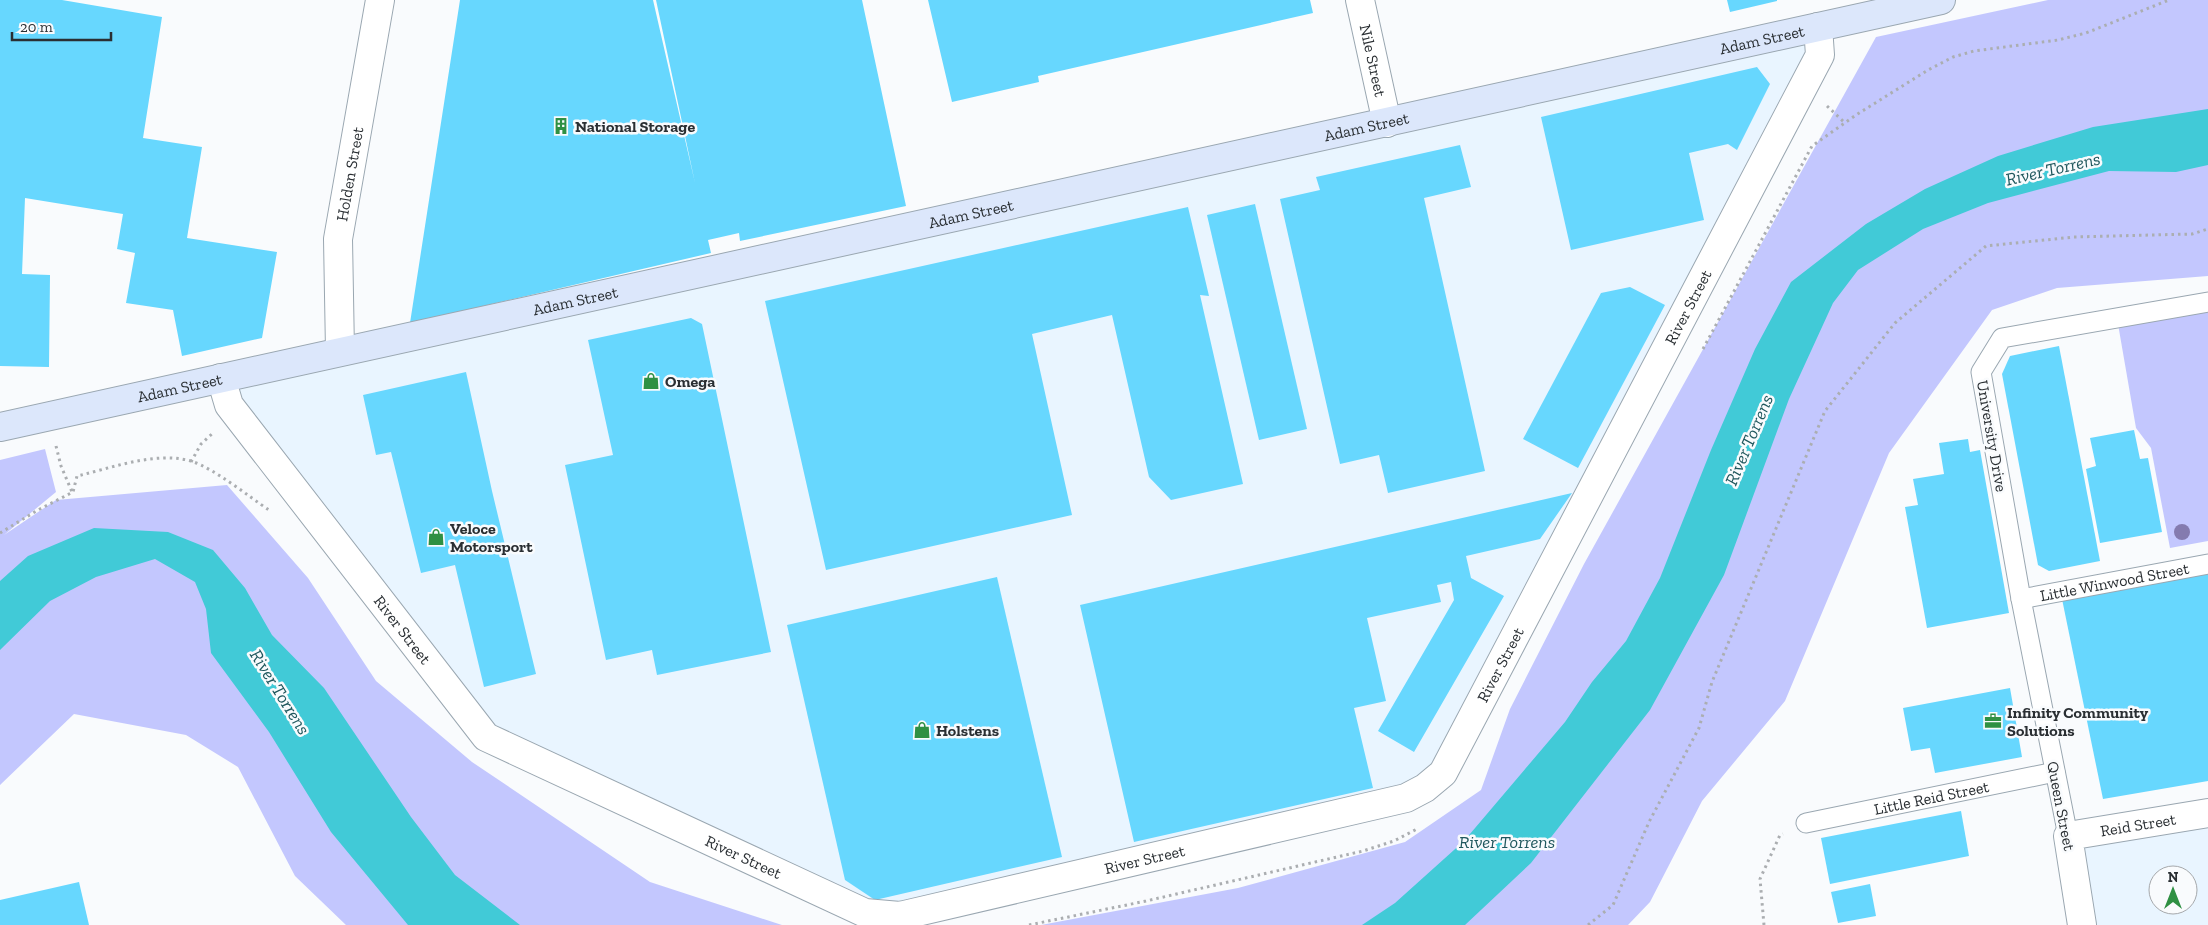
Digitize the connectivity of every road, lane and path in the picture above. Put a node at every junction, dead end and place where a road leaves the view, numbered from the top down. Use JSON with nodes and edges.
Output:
{"nodes":[{"id":1,"x":380,"y":0,"type":"edge"},
{"id":2,"x":1360,"y":0,"type":"edge"},
{"id":3,"x":1940,"y":0,"type":"edge"},
{"id":4,"x":1818,"y":28,"type":"junction"},
{"id":5,"x":1821,"y":100,"type":"dead end"},
{"id":6,"x":1387,"y":123,"type":"junction"},
{"id":7,"x":1845,"y":123,"type":"dead end"},
{"id":8,"x":2208,"y":229,"type":"edge"},
{"id":9,"x":2208,"y":302,"type":"edge"},
{"id":10,"x":340,"y":351,"type":"junction"},
{"id":11,"x":221,"y":378,"type":"junction"},
{"id":12,"x":48,"y":417,"type":"junction"},
{"id":13,"x":0,"y":427,"type":"edge"},
{"id":14,"x":73,"y":492,"type":"dead end"},
{"id":15,"x":2208,"y":564,"type":"edge"},
{"id":16,"x":2020,"y":599,"type":"junction"},
{"id":17,"x":2055,"y":772,"type":"junction"},
{"id":18,"x":2208,"y":813,"type":"edge"},
{"id":19,"x":1806,"y":823,"type":"joint"},
{"id":20,"x":2068,"y":836,"type":"junction"},
{"id":21,"x":1588,"y":925,"type":"edge"},
{"id":22,"x":1764,"y":925,"type":"edge"},
{"id":23,"x":2082,"y":925,"type":"edge"}],
"edges":[{"from":1,"to":10,"type":"street","name":"Holden Street"},
{"from":2,"to":6,"type":"street","name":"Nile Street"},
{"from":3,"to":4,"type":"main road","name":"Adam Street"},
{"from":4,"to":6,"type":"main road","name":"Adam Street"},
{"from":4,"to":11,"type":"street","name":"River Street"},
{"from":5,"to":7,"type":"path"},
{"from":6,"to":10,"type":"main road","name":"Adam Street"},
{"from":8,"to":21,"type":"path"},
{"from":9,"to":16,"type":"lane","name":"University Drive"},
{"from":10,"to":11,"type":"main road","name":"Adam Street"},
{"from":11,"to":12,"type":"main road","name":"Adam Street"},
{"from":12,"to":13,"type":"main road","name":"Adam Street"},
{"from":12,"to":14,"type":"path"},
{"from":15,"to":16,"type":"lane","name":"Little Winwood Street"},
{"from":16,"to":17,"type":"lane","name":"Queen Street"},
{"from":17,"to":19,"type":"lane","name":"Little Reid Street"},
{"from":17,"to":20,"type":"lane","name":"Queen Street"},
{"from":18,"to":20,"type":"street","name":"Reid Street"},
{"from":19,"to":22,"type":"path"},
{"from":20,"to":23,"type":"street","name":"Queen Street"}]}
